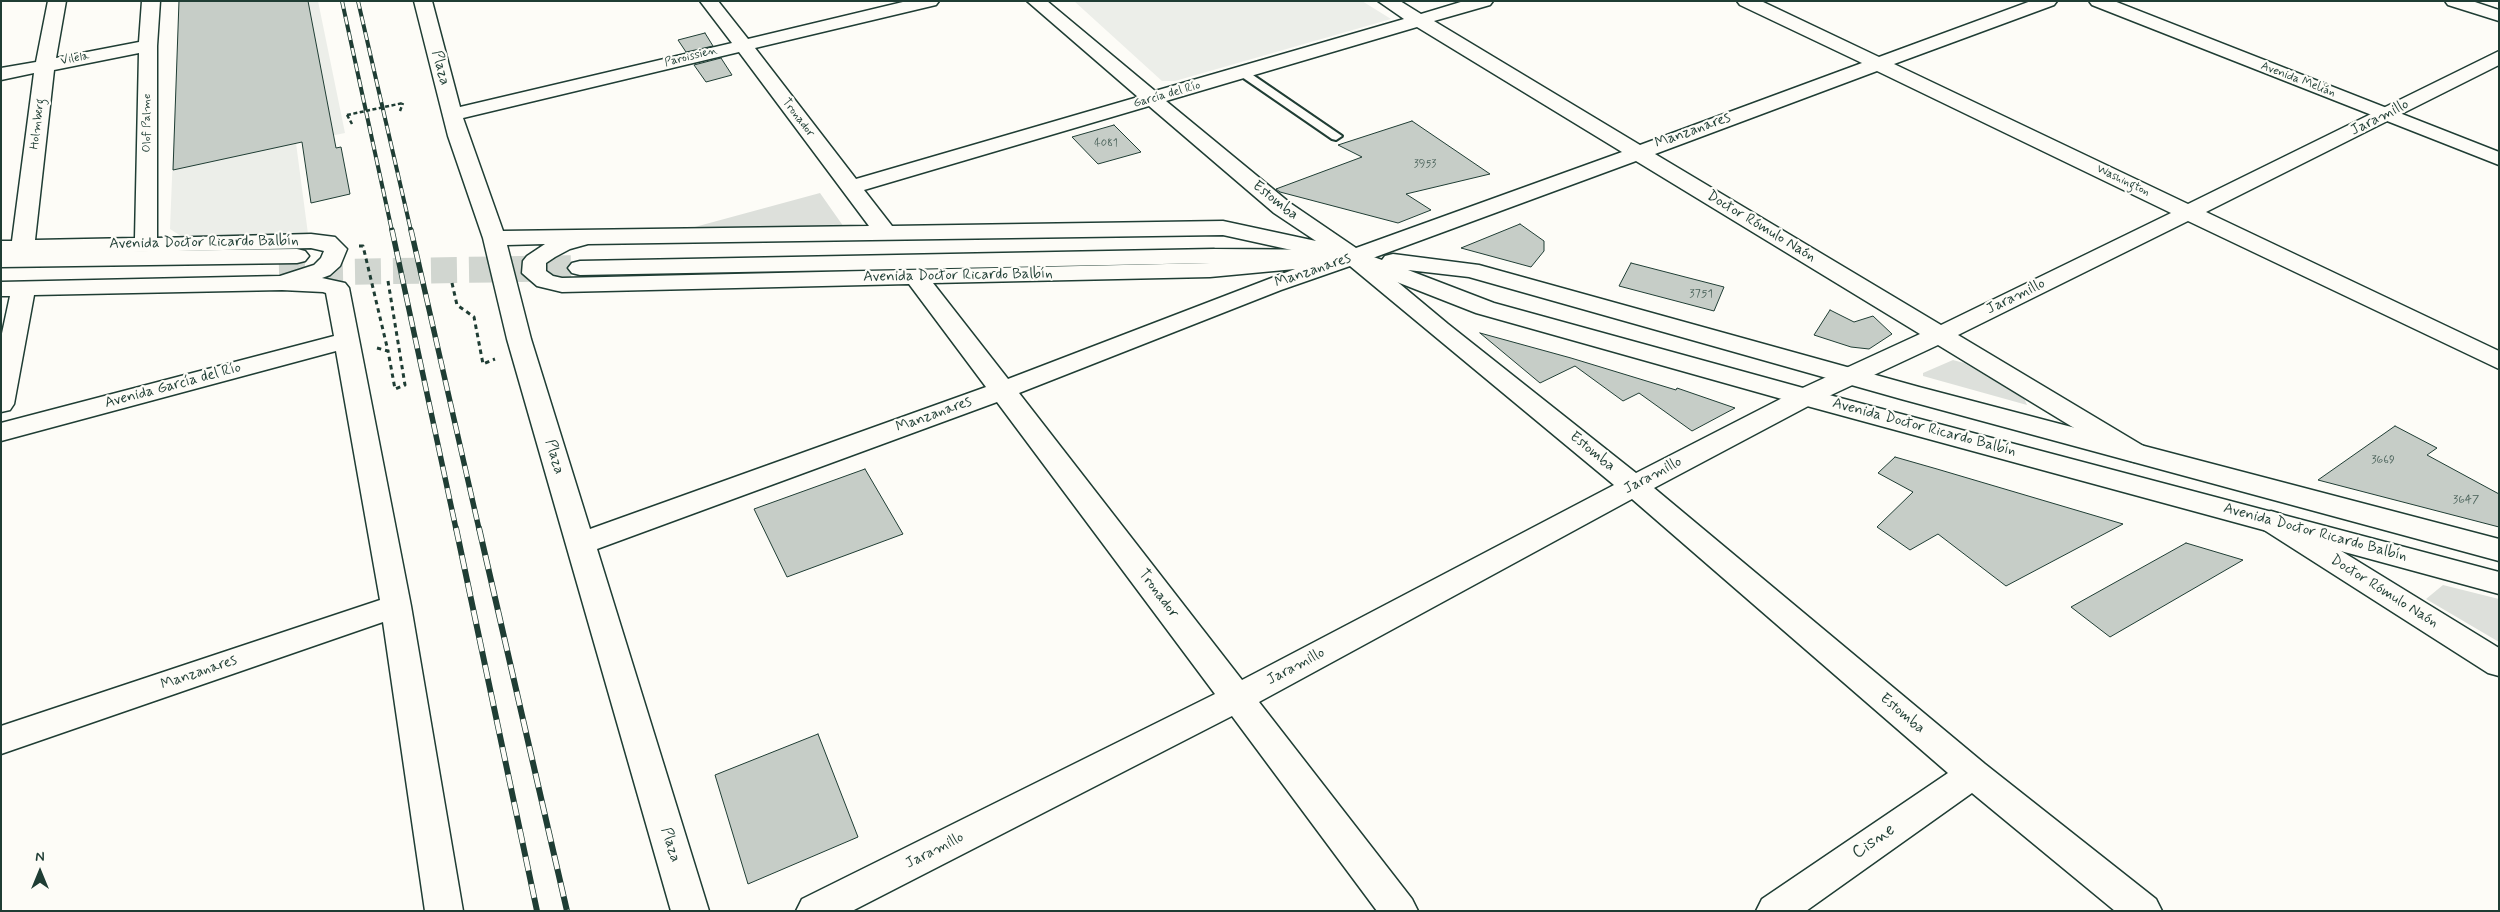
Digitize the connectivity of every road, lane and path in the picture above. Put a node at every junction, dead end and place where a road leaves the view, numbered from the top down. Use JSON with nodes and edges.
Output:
{"nodes":[{"id":1,"x":57,"y":1,"type":"edge"},
{"id":2,"x":151,"y":1,"type":"edge"},
{"id":3,"x":423,"y":1,"type":"edge"},
{"id":4,"x":709,"y":1,"type":"edge"},
{"id":5,"x":930,"y":1,"type":"edge"},
{"id":6,"x":1036,"y":1,"type":"edge"},
{"id":7,"x":1387,"y":1,"type":"edge"},
{"id":8,"x":1484,"y":1,"type":"edge"},
{"id":9,"x":1746,"y":1,"type":"edge"},
{"id":10,"x":2048,"y":1,"type":"edge"},
{"id":11,"x":2098,"y":1,"type":"edge"},
{"id":12,"x":2454,"y":1,"type":"edge"},
{"id":13,"x":2499,"y":16,"type":"edge"},
{"id":14,"x":1419,"y":21,"type":"junction"},
{"id":15,"x":742,"y":45,"type":"junction"},
{"id":16,"x":148,"y":46,"type":"junction"},
{"id":17,"x":2499,"y":57,"type":"edge"},
{"id":18,"x":1878,"y":64,"type":"junction"},
{"id":19,"x":45,"y":65,"type":"junction"},
{"id":20,"x":1243,"y":73,"type":"junction"},
{"id":21,"x":1,"y":74,"type":"edge"},
{"id":22,"x":1152,"y":100,"type":"junction"},
{"id":23,"x":400,"y":112,"type":"dead end"},
{"id":24,"x":453,"y":115,"type":"junction"},
{"id":25,"x":2388,"y":115,"type":"junction"},
{"id":26,"x":352,"y":124,"type":"dead end"},
{"id":27,"x":1336,"y":136,"type":"dead end"},
{"id":28,"x":1637,"y":152,"type":"junction"},
{"id":29,"x":2499,"y":159,"type":"edge"},
{"id":30,"x":851,"y":187,"type":"junction"},
{"id":31,"x":2188,"y":213,"type":"junction"},
{"id":32,"x":887,"y":234,"type":"junction"},
{"id":33,"x":494,"y":238,"type":"junction"},
{"id":34,"x":146,"y":245,"type":"junction"},
{"id":35,"x":12,"y":248,"type":"edge"},
{"id":36,"x":583,"y":252,"type":"junction"},
{"id":37,"x":297,"y":256,"type":"tunnel mouth"},
{"id":38,"x":1354,"y":257,"type":"junction"},
{"id":39,"x":1,"y":260,"type":"edge"},
{"id":40,"x":916,"y":277,"type":"junction"},
{"id":41,"x":281,"y":278,"type":"junction"},
{"id":42,"x":388,"y":281,"type":"dead end"},
{"id":43,"x":452,"y":283,"type":"dead end"},
{"id":44,"x":8,"y":285,"type":"edge"},
{"id":45,"x":562,"y":285,"type":"junction"},
{"id":46,"x":513,"y":312,"type":"junction"},
{"id":47,"x":1939,"y":335,"type":"junction"},
{"id":48,"x":345,"y":341,"type":"junction"},
{"id":49,"x":388,"y":351,"type":"dead end"},
{"id":50,"x":493,"y":352,"type":"dead end"},
{"id":51,"x":2499,"y":361,"type":"edge"},
{"id":52,"x":1849,"y":376,"type":"junction"},
{"id":53,"x":1003,"y":390,"type":"junction"},
{"id":54,"x":1805,"y":397,"type":"junction"},
{"id":55,"x":1,"y":404,"type":"edge"},
{"id":56,"x":1,"y":432,"type":"edge"},
{"id":57,"x":2135,"y":453,"type":"junction"},
{"id":58,"x":1634,"y":486,"type":"junction"},
{"id":59,"x":2269,"y":520,"type":"junction"},
{"id":60,"x":579,"y":544,"type":"junction"},
{"id":61,"x":2499,"y":550,"type":"edge"},
{"id":62,"x":2499,"y":583,"type":"edge"},
{"id":63,"x":396,"y":606,"type":"junction"},
{"id":64,"x":2499,"y":664,"type":"edge"},
{"id":65,"x":1238,"y":698,"type":"junction"},
{"id":66,"x":1,"y":740,"type":"edge"},
{"id":67,"x":1973,"y":774,"type":"junction"},
{"id":68,"x":444,"y":911,"type":"edge"},
{"id":69,"x":690,"y":911,"type":"edge"},
{"id":70,"x":815,"y":911,"type":"edge"},
{"id":71,"x":1399,"y":911,"type":"edge"},
{"id":72,"x":1775,"y":911,"type":"edge"},
{"id":73,"x":2143,"y":911,"type":"edge"}],
"edges":[{"from":1,"to":19,"type":"street","name":"Holmberg"},
{"from":2,"to":16,"type":"street","name":"Olof Palme"},
{"from":3,"to":24,"type":"street","name":"Plaza"},
{"from":4,"to":15,"type":"street","name":"Tronador"},
{"from":5,"to":15,"type":"street","name":"Paroissien"},
{"from":6,"to":22,"type":"street","name":"Estomba"},
{"from":7,"to":14,"type":"street","name":"Doctor Rómulo Naón"},
{"from":8,"to":14,"type":"street","name":"García del Río"},
{"from":9,"to":18,"type":"street","name":"Washington"},
{"from":10,"to":18,"type":"street","name":"Manzanares"},
{"from":11,"to":25,"type":"street","name":"Avenida Melián"},
{"from":12,"to":13,"type":"street"},
{"from":14,"to":20,"type":"street","name":"García del Río"},
{"from":14,"to":28,"type":"street","name":"Doctor Rómulo Naón"},
{"from":15,"to":24,"type":"street","name":"Paroissien"},
{"from":15,"to":30,"type":"street","name":"Tronador"},
{"from":16,"to":19,"type":"street","name":"Vilela"},
{"from":16,"to":34,"type":"street","name":"Olof Palme"},
{"from":17,"to":25,"type":"street","name":"Jaramillo"},
{"from":18,"to":28,"type":"street","name":"Manzanares"},
{"from":18,"to":31,"type":"street","name":"Washington"},
{"from":19,"to":21,"type":"street","name":"Vilela"},
{"from":19,"to":35,"type":"street","name":"Holmberg"},
{"from":20,"to":22,"type":"street","name":"García del Río"},
{"from":20,"to":27,"type":"lane"},
{"from":22,"to":30,"type":"street","name":"García del Río"},
{"from":22,"to":38,"type":"street","name":"Estomba"},
{"from":23,"to":26,"type":"path","bridge":true},
{"from":24,"to":33,"type":"street","name":"Plaza"},
{"from":25,"to":29,"type":"street","name":"Avenida Melián"},
{"from":25,"to":31,"type":"street","name":"Jaramillo"},
{"from":28,"to":38,"type":"street","name":"Manzanares"},
{"from":28,"to":47,"type":"street","name":"Doctor Rómulo Naón"},
{"from":30,"to":32,"type":"street","name":"Tronador"},
{"from":31,"to":47,"type":"street","name":"Jaramillo"},
{"from":31,"to":51,"type":"street","name":"Washington"},
{"from":32,"to":36,"type":"street","name":"Avenida Doctor Ricardo Balbín"},
{"from":32,"to":38,"type":"street","name":"Avenida Doctor Ricardo Balbín"},
{"from":33,"to":36,"type":"street","name":"Avenida Doctor Ricardo Balbín"},
{"from":33,"to":46,"type":"street","name":"Plaza"},
{"from":34,"to":35,"type":"street","name":"Avenida Doctor Ricardo Balbín"},
{"from":34,"to":41,"type":"street","name":"Avenida Doctor Ricardo Balbín"},
{"from":36,"to":38,"type":"street"},
{"from":36,"to":45,"type":"street","name":"Avenida Doctor Ricardo Balbín"},
{"from":37,"to":39,"type":"street"},
{"from":38,"to":40,"type":"street","name":"Avenida Doctor Ricardo Balbín"},
{"from":38,"to":52,"type":"street","name":"Avenida Doctor Ricardo Balbín"},
{"from":38,"to":53,"type":"street","name":"Manzanares"},
{"from":38,"to":54,"type":"street","name":"Avenida Doctor Ricardo Balbín"},
{"from":38,"to":58,"type":"street","name":"Estomba"},
{"from":40,"to":45,"type":"street","name":"Avenida Doctor Ricardo Balbín"},
{"from":40,"to":53,"type":"street","name":"Tronador"},
{"from":41,"to":44,"type":"street"},
{"from":41,"to":48,"type":"street"},
{"from":42,"to":49,"type":"path"},
{"from":43,"to":50,"type":"path"},
{"from":44,"to":55,"type":"street"},
{"from":45,"to":46,"type":"street","name":"Avenida Doctor Ricardo Balbín"},
{"from":46,"to":60,"type":"street","name":"Plaza"},
{"from":47,"to":52,"type":"street","name":"Jaramillo"},
{"from":47,"to":57,"type":"street","name":"Doctor Rómulo Naón"},
{"from":48,"to":56,"type":"street","name":"Avenida García del Río"},
{"from":48,"to":63,"type":"street"},
{"from":52,"to":54,"type":"street","name":"Jaramillo"},
{"from":52,"to":57,"type":"street","name":"Avenida Doctor Ricardo Balbín"},
{"from":53,"to":60,"type":"street","name":"Manzanares"},
{"from":53,"to":65,"type":"street","name":"Tronador"},
{"from":54,"to":58,"type":"street","name":"Jaramillo"},
{"from":54,"to":59,"type":"street","name":"Avenida Doctor Ricardo Balbín"},
{"from":57,"to":61,"type":"street","name":"Avenida Doctor Ricardo Balbín"},
{"from":58,"to":65,"type":"street","name":"Jaramillo"},
{"from":58,"to":67,"type":"street","name":"Estomba"},
{"from":59,"to":62,"type":"street","name":"Avenida Doctor Ricardo Balbín"},
{"from":59,"to":64,"type":"street","name":"Doctor Rómulo Naón"},
{"from":60,"to":69,"type":"street","name":"Plaza"},
{"from":63,"to":66,"type":"street","name":"Manzanares"},
{"from":63,"to":68,"type":"street"},
{"from":65,"to":70,"type":"street","name":"Jaramillo"},
{"from":65,"to":71,"type":"street","name":"Tronador"},
{"from":67,"to":72,"type":"street","name":"Cisne"},
{"from":67,"to":73,"type":"street","name":"Estomba"}]}
